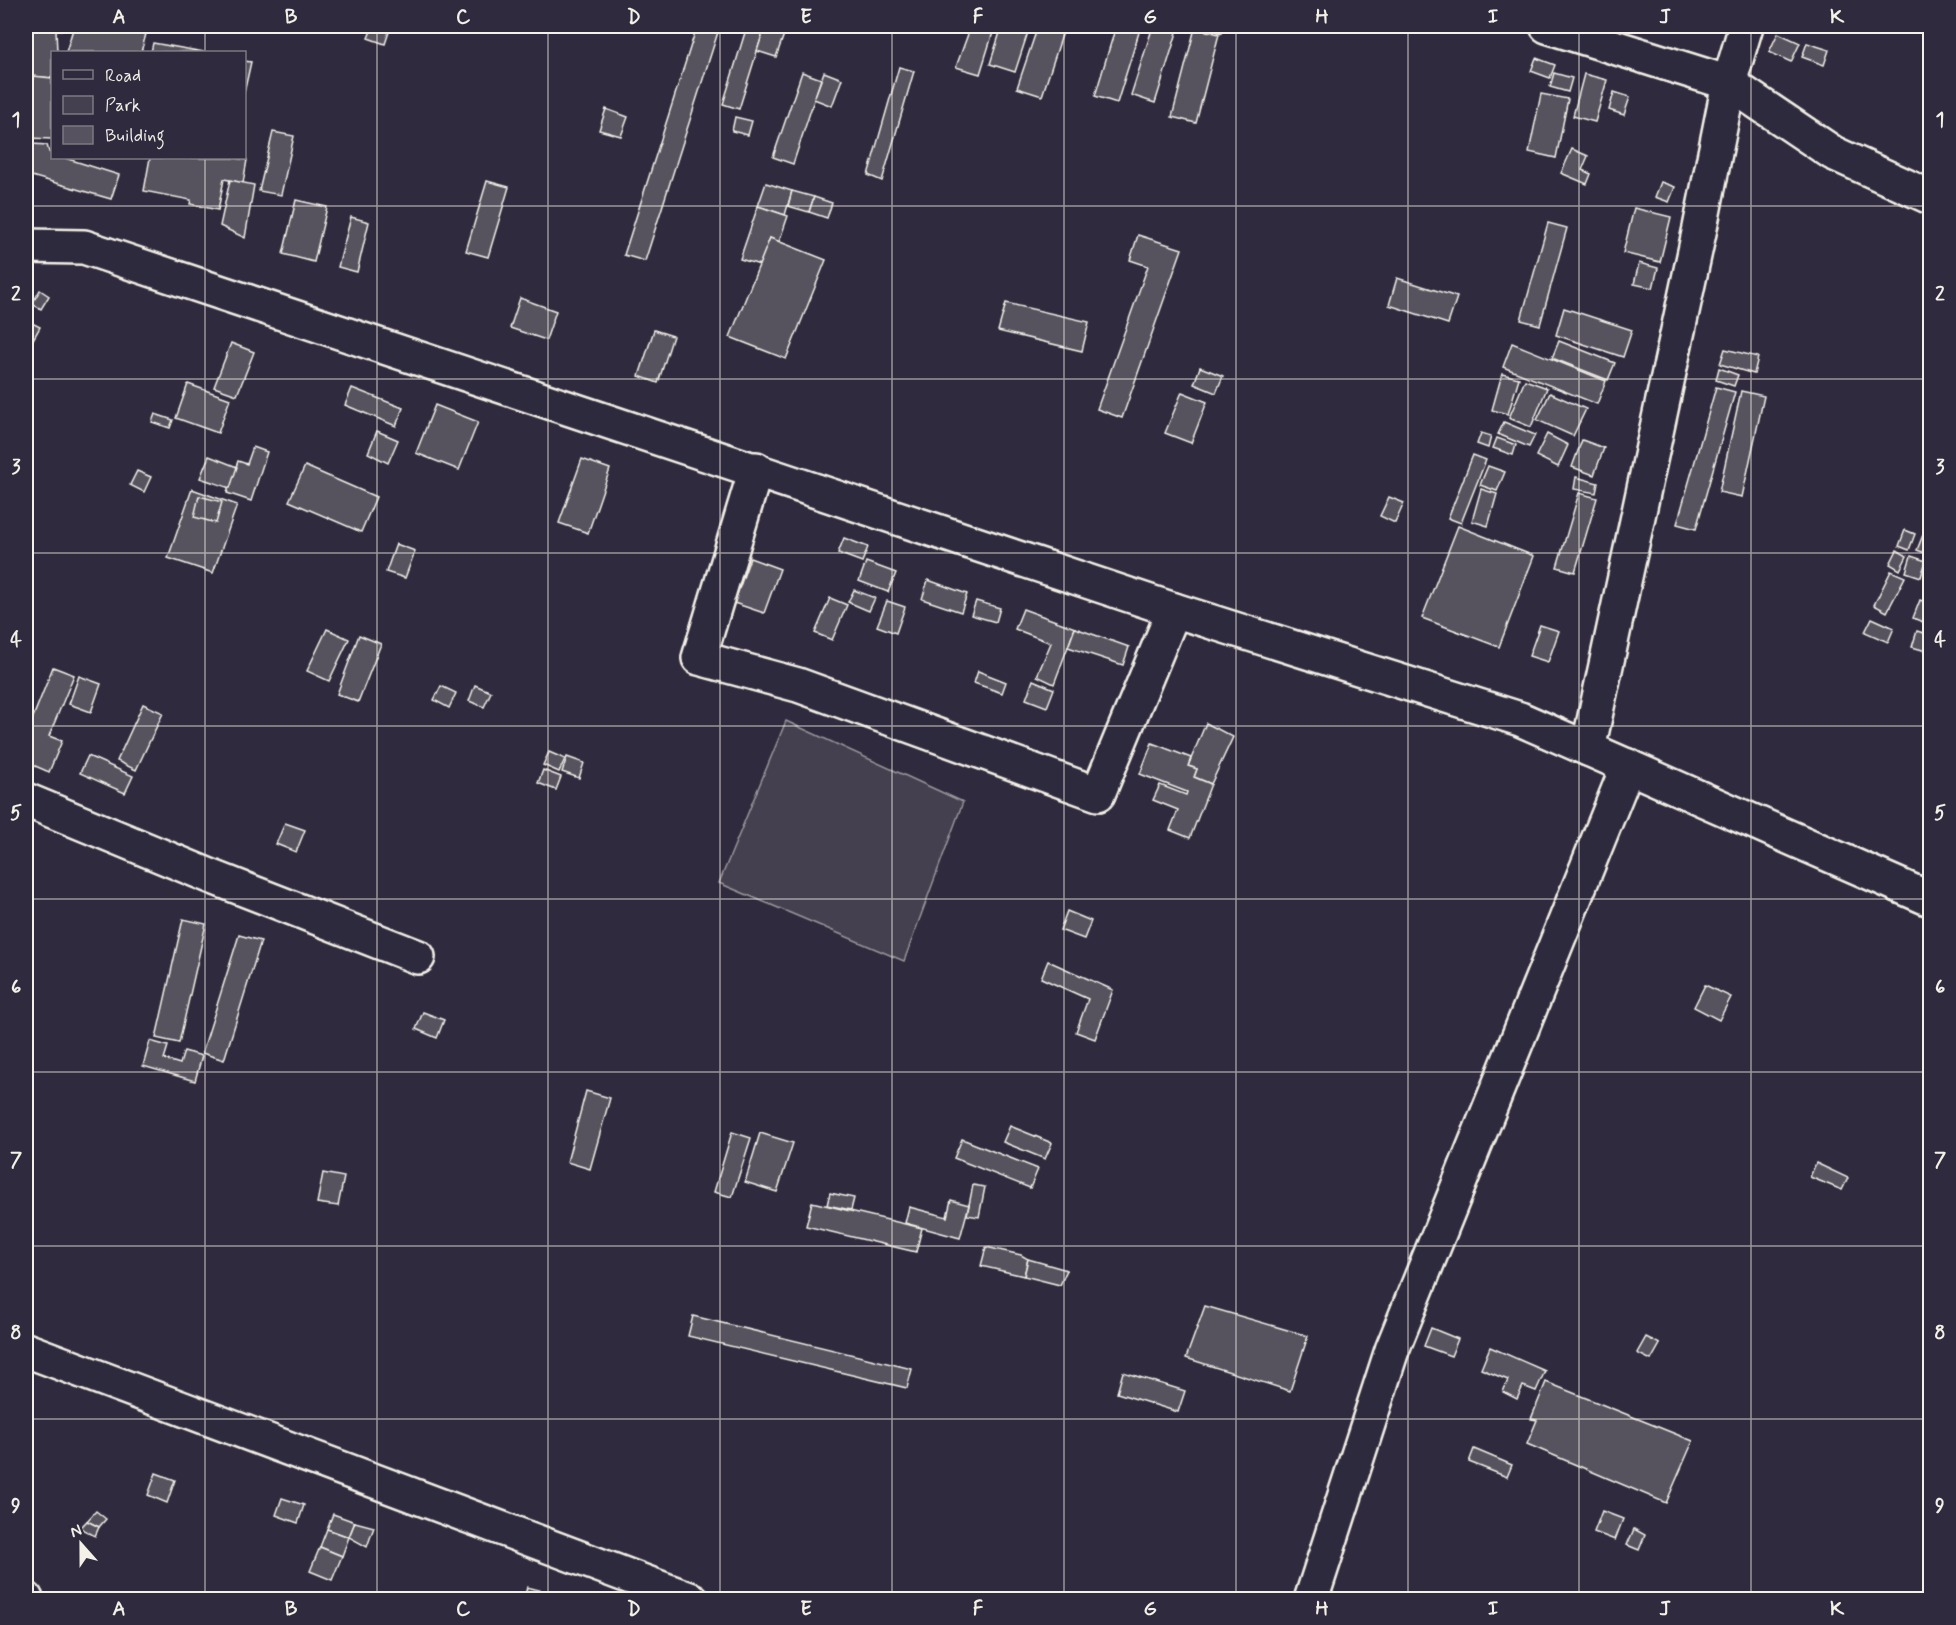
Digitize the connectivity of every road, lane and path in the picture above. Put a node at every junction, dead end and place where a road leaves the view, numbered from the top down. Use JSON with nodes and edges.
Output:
{"nodes":[{"id":1,"x":1547,"y":26,"type":"edge"},
{"id":2,"x":1746,"y":26,"type":"edge"},
{"id":3,"x":1729,"y":83,"type":"junction"},
{"id":4,"x":1930,"y":197,"type":"edge"},
{"id":5,"x":26,"y":246,"type":"edge"},
{"id":6,"x":756,"y":469,"type":"junction"},
{"id":7,"x":1174,"y":610,"type":"junction"},
{"id":8,"x":1588,"y":749,"type":"junction"},
{"id":9,"x":1628,"y":766,"type":"junction"},
{"id":10,"x":26,"y":800,"type":"edge"},
{"id":11,"x":1930,"y":899,"type":"edge"},
{"id":12,"x":418,"y":957,"type":"dead end"},
{"id":13,"x":26,"y":1350,"type":"edge"},
{"id":14,"x":692,"y":1599,"type":"edge"},
{"id":15,"x":1311,"y":1599,"type":"edge"}],
"edges":[{"from":1,"to":3,"type":"street"},
{"from":2,"to":3,"type":"street"},
{"from":3,"to":4,"type":"street"},
{"from":3,"to":8,"type":"street"},
{"from":5,"to":6,"type":"street"},
{"from":6,"to":7,"type":"street"},
{"from":6,"to":7,"type":"street"},
{"from":7,"to":8,"type":"street"},
{"from":8,"to":9,"type":"street"},
{"from":9,"to":11,"type":"street"},
{"from":9,"to":15,"type":"street"},
{"from":10,"to":12,"type":"street"},
{"from":13,"to":14,"type":"street"}]}
